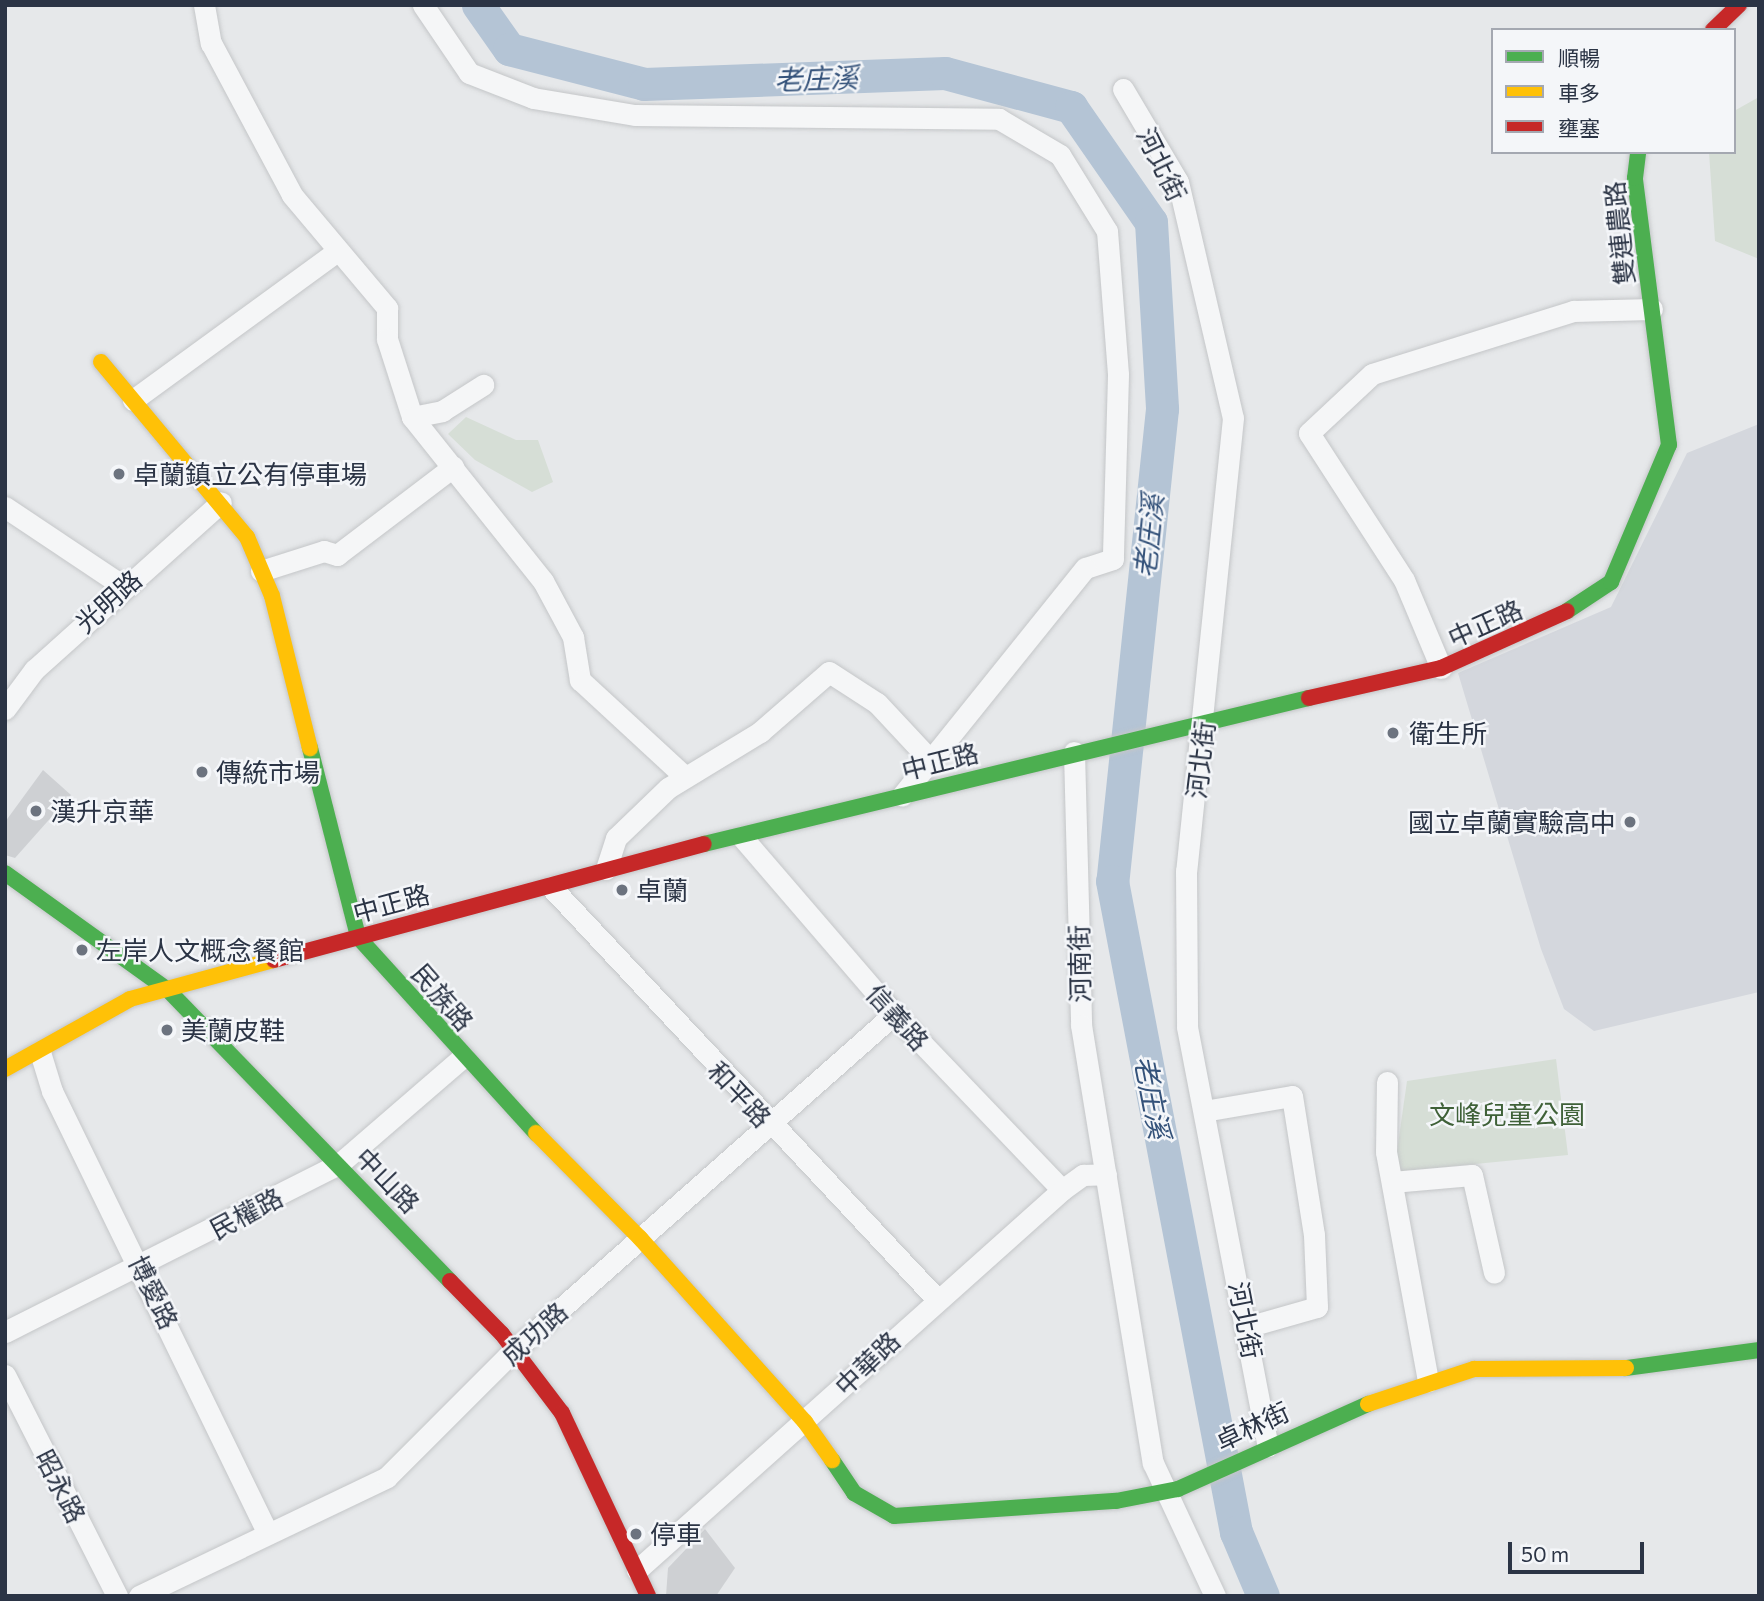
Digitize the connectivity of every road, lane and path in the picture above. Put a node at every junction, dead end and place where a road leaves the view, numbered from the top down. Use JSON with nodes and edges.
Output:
{"nodes":[{"id":1,"x":422,"y":5,"type":"edge"},
{"id":2,"x":1739,"y":5,"type":"edge"},
{"id":3,"x":206,"y":7,"type":"edge"},
{"id":4,"x":1715,"y":28,"type":"edge"},
{"id":5,"x":1123,"y":89,"type":"dead end"},
{"id":6,"x":1637,"y":154,"type":"edge"},
{"id":7,"x":336,"y":252,"type":"junction"},
{"id":8,"x":1652,"y":309,"type":"junction"},
{"id":9,"x":101,"y":362,"type":"dead end"},
{"id":10,"x":483,"y":385,"type":"dead end"},
{"id":11,"x":133,"y":400,"type":"junction"},
{"id":12,"x":412,"y":416,"type":"junction"},
{"id":13,"x":453,"y":467,"type":"junction"},
{"id":14,"x":221,"y":502,"type":"junction"},
{"id":15,"x":5,"y":508,"type":"edge"},
{"id":16,"x":261,"y":571,"type":"junction"},
{"id":17,"x":123,"y":586,"type":"junction"},
{"id":18,"x":1441,"y":668,"type":"junction"},
{"id":19,"x":5,"y":709,"type":"edge"},
{"id":20,"x":1205,"y":723,"type":"junction"},
{"id":21,"x":1083,"y":750,"type":"junction"},
{"id":22,"x":930,"y":761,"type":"junction"},
{"id":23,"x":683,"y":775,"type":"junction"},
{"id":24,"x":902,"y":796,"type":"junction"},
{"id":25,"x":742,"y":837,"type":"junction"},
{"id":26,"x":606,"y":869,"type":"junction"},
{"id":27,"x":5,"y":873,"type":"edge"},
{"id":28,"x":551,"y":887,"type":"junction"},
{"id":29,"x":358,"y":937,"type":"junction"},
{"id":30,"x":168,"y":989,"type":"junction"},
{"id":31,"x":894,"y":1014,"type":"junction"},
{"id":32,"x":40,"y":1052,"type":"junction"},
{"id":33,"x":463,"y":1057,"type":"junction"},
{"id":34,"x":5,"y":1069,"type":"edge"},
{"id":35,"x":1387,"y":1082,"type":"dead end"},
{"id":36,"x":1204,"y":1111,"type":"junction"},
{"id":37,"x":768,"y":1125,"type":"junction"},
{"id":38,"x":339,"y":1164,"type":"junction"},
{"id":39,"x":1106,"y":1174,"type":"junction"},
{"id":40,"x":1392,"y":1182,"type":"junction"},
{"id":41,"x":1062,"y":1190,"type":"junction"},
{"id":42,"x":640,"y":1238,"type":"junction"},
{"id":43,"x":142,"y":1268,"type":"junction"},
{"id":44,"x":1494,"y":1273,"type":"dead end"},
{"id":45,"x":935,"y":1297,"type":"junction"},
{"id":46,"x":1247,"y":1327,"type":"junction"},
{"id":47,"x":5,"y":1332,"type":"edge"},
{"id":48,"x":514,"y":1350,"type":"junction"},
{"id":49,"x":1759,"y":1350,"type":"edge"},
{"id":50,"x":5,"y":1376,"type":"edge"},
{"id":51,"x":1428,"y":1381,"type":"junction"},
{"id":52,"x":805,"y":1422,"type":"junction"},
{"id":53,"x":1268,"y":1446,"type":"junction"},
{"id":54,"x":1165,"y":1491,"type":"junction"},
{"id":55,"x":268,"y":1533,"type":"junction"},
{"id":56,"x":637,"y":1570,"type":"junction"},
{"id":57,"x":117,"y":1596,"type":"edge"},
{"id":58,"x":139,"y":1596,"type":"edge"},
{"id":59,"x":648,"y":1596,"type":"edge"},
{"id":60,"x":1215,"y":1596,"type":"edge"}],
"edges":[{"from":1,"to":22,"type":"street"},
{"from":2,"to":4,"type":"street"},
{"from":3,"to":7,"type":"street"},
{"from":5,"to":20,"type":"street","name":"河北街"},
{"from":6,"to":8,"type":"street","name":"雙連農路"},
{"from":7,"to":11,"type":"street"},
{"from":7,"to":12,"type":"street"},
{"from":8,"to":18,"type":"street","name":"中正路"},
{"from":8,"to":18,"type":"street"},
{"from":9,"to":11,"type":"street","name":"民族路"},
{"from":10,"to":12,"type":"street"},
{"from":11,"to":14,"type":"street","name":"民族路"},
{"from":12,"to":13,"type":"street"},
{"from":13,"to":16,"type":"street"},
{"from":13,"to":23,"type":"street"},
{"from":14,"to":16,"type":"street","name":"民族路"},
{"from":14,"to":17,"type":"street","name":"光明路"},
{"from":15,"to":17,"type":"street"},
{"from":16,"to":29,"type":"street","name":"民族路"},
{"from":17,"to":19,"type":"street","name":"光明路"},
{"from":18,"to":20,"type":"street","name":"中正路"},
{"from":20,"to":21,"type":"street","name":"中正路"},
{"from":20,"to":36,"type":"street","name":"河北街"},
{"from":21,"to":24,"type":"street","name":"中正路"},
{"from":21,"to":39,"type":"street","name":"河南街"},
{"from":22,"to":23,"type":"street"},
{"from":22,"to":24,"type":"street"},
{"from":23,"to":26,"type":"street"},
{"from":24,"to":25,"type":"street","name":"中正路"},
{"from":25,"to":26,"type":"street","name":"中正路"},
{"from":25,"to":31,"type":"street","name":"信義路"},
{"from":26,"to":28,"type":"street","name":"中正路"},
{"from":27,"to":30,"type":"street","name":"中山路"},
{"from":28,"to":29,"type":"street","name":"中正路"},
{"from":28,"to":37,"type":"street","name":"和平路"},
{"from":29,"to":30,"type":"street","name":"中正路"},
{"from":29,"to":33,"type":"street","name":"民族路"},
{"from":30,"to":32,"type":"street","name":"中正路"},
{"from":30,"to":38,"type":"street","name":"中山路"},
{"from":31,"to":37,"type":"street","name":"成功路"},
{"from":31,"to":41,"type":"street","name":"信義路"},
{"from":32,"to":34,"type":"street","name":"中正路"},
{"from":32,"to":43,"type":"street","name":"博愛路"},
{"from":33,"to":38,"type":"street","name":"民權路"},
{"from":33,"to":42,"type":"street","name":"民族路"},
{"from":35,"to":40,"type":"street"},
{"from":36,"to":46,"type":"street","name":"河北街"},
{"from":36,"to":46,"type":"street"},
{"from":37,"to":42,"type":"street","name":"成功路"},
{"from":37,"to":45,"type":"street","name":"和平路"},
{"from":38,"to":43,"type":"street","name":"民權路"},
{"from":38,"to":48,"type":"street","name":"中山路"},
{"from":39,"to":41,"type":"street","name":"中華路"},
{"from":39,"to":54,"type":"street","name":"河南街"},
{"from":40,"to":44,"type":"street"},
{"from":40,"to":51,"type":"street"},
{"from":41,"to":45,"type":"street","name":"中華路"},
{"from":42,"to":48,"type":"street","name":"成功路"},
{"from":42,"to":52,"type":"street","name":"民族路"},
{"from":43,"to":47,"type":"street","name":"民權路"},
{"from":43,"to":55,"type":"street","name":"博愛路"},
{"from":45,"to":52,"type":"street","name":"中華路"},
{"from":46,"to":53,"type":"street","name":"河北街"},
{"from":48,"to":55,"type":"street","name":"成功路"},
{"from":48,"to":56,"type":"street","name":"中山路"},
{"from":49,"to":51,"type":"street","name":"卓林街"},
{"from":50,"to":57,"type":"street","name":"昭永路"},
{"from":51,"to":53,"type":"street","name":"卓林街"},
{"from":52,"to":54,"type":"street","name":"卓林街"},
{"from":52,"to":56,"type":"street","name":"中華路"},
{"from":53,"to":54,"type":"street","name":"卓林街"},
{"from":54,"to":60,"type":"street","name":"河南街"},
{"from":55,"to":58,"type":"street","name":"成功路"},
{"from":56,"to":59,"type":"street","name":"中山路"}]}
